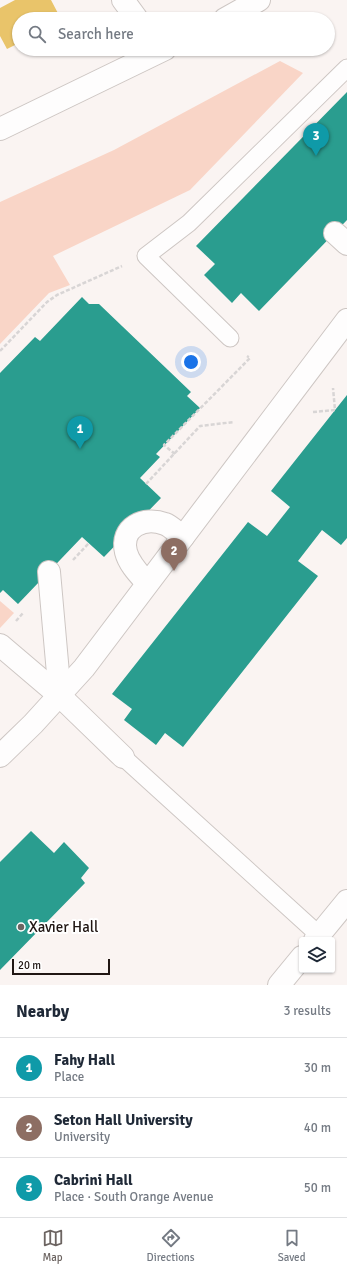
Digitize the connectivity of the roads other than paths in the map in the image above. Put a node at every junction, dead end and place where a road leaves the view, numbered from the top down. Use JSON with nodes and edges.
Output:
{"nodes":[{"id":1,"x":124,"y":0,"type":"edge"},
{"id":2,"x":259,"y":0,"type":"edge"},
{"id":3,"x":132,"y":12,"type":"edge"},
{"id":4,"x":238,"y":12,"type":"edge"},
{"id":5,"x":149,"y":56,"type":"edge"},
{"id":6,"x":347,"y":68,"type":"edge"},
{"id":7,"x":0,"y":129,"type":"edge"},
{"id":8,"x":347,"y":320,"type":"edge"},
{"id":9,"x":230,"y":338,"type":"road end"},
{"id":10,"x":183,"y":537,"type":"junction"},
{"id":11,"x":49,"y":572,"type":"dead end"},
{"id":12,"x":147,"y":583,"type":"junction"},
{"id":13,"x":0,"y":645,"type":"edge"},
{"id":14,"x":60,"y":696,"type":"junction"},
{"id":15,"x":0,"y":756,"type":"edge"},
{"id":16,"x":123,"y":757,"type":"joint"},
{"id":17,"x":347,"y":901,"type":"edge"},
{"id":18,"x":316,"y":937,"type":"edge"},
{"id":19,"x":318,"y":937,"type":"edge"},
{"id":20,"x":299,"y":961,"type":"edge"},
{"id":21,"x":279,"y":985,"type":"edge"}],
"edges":[{"from":1,"to":3,"type":"street"},
{"from":2,"to":4,"type":"street"},
{"from":5,"to":7,"type":"street"},
{"from":6,"to":9,"type":"lane"},
{"from":8,"to":10,"type":"street"},
{"from":10,"to":12,"type":"street"},
{"from":10,"to":12,"type":"street"},
{"from":11,"to":14,"type":"street"},
{"from":12,"to":14,"type":"street"},
{"from":13,"to":14,"type":"street"},
{"from":14,"to":15,"type":"street"},
{"from":14,"to":16,"type":"street"},
{"from":16,"to":18,"type":"lane"},
{"from":17,"to":19,"type":"street"},
{"from":20,"to":21,"type":"street"}]}
